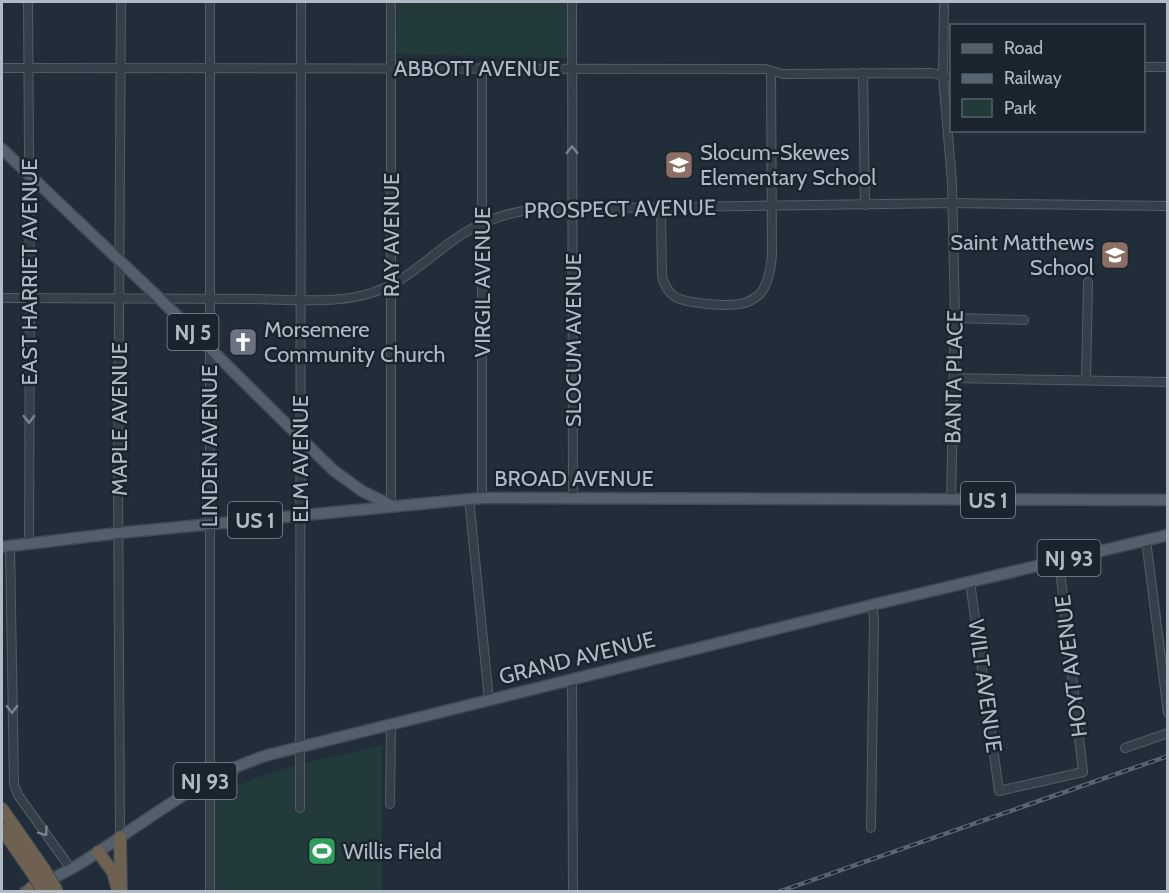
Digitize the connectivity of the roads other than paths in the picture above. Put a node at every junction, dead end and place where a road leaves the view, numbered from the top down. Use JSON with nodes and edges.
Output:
{"nodes":[{"id":1,"x":28,"y":2,"type":"edge"},
{"id":2,"x":121,"y":2,"type":"edge"},
{"id":3,"x":210,"y":2,"type":"edge"},
{"id":4,"x":301,"y":2,"type":"edge"},
{"id":5,"x":391,"y":2,"type":"edge"},
{"id":6,"x":572,"y":2,"type":"edge"},
{"id":7,"x":944,"y":2,"type":"edge"},
{"id":8,"x":119,"y":67,"type":"junction"},
{"id":9,"x":300,"y":67,"type":"junction"},
{"id":10,"x":391,"y":67,"type":"junction"},
{"id":11,"x":482,"y":67,"type":"junction"},
{"id":12,"x":1145,"y":67,"type":"edge"},
{"id":13,"x":1167,"y":67,"type":"edge"},
{"id":14,"x":2,"y":68,"type":"edge"},
{"id":15,"x":28,"y":68,"type":"junction"},
{"id":16,"x":209,"y":68,"type":"junction"},
{"id":17,"x":571,"y":68,"type":"junction"},
{"id":18,"x":771,"y":71,"type":"junction"},
{"id":19,"x":863,"y":73,"type":"junction"},
{"id":20,"x":947,"y":77,"type":"edge"},
{"id":21,"x":2,"y":149,"type":"edge"},
{"id":22,"x":28,"y":174,"type":"junction"},
{"id":23,"x":952,"y":203,"type":"junction"},
{"id":24,"x":865,"y":205,"type":"junction"},
{"id":25,"x":772,"y":206,"type":"junction"},
{"id":26,"x":1167,"y":206,"type":"edge"},
{"id":27,"x":661,"y":208,"type":"junction"},
{"id":28,"x":572,"y":209,"type":"junction"},
{"id":29,"x":482,"y":223,"type":"junction"},
{"id":30,"x":119,"y":260,"type":"junction"},
{"id":31,"x":1088,"y":282,"type":"dead end"},
{"id":32,"x":391,"y":285,"type":"junction"},
{"id":33,"x":2,"y":298,"type":"edge"},
{"id":34,"x":30,"y":298,"type":"junction"},
{"id":35,"x":159,"y":298,"type":"junction"},
{"id":36,"x":119,"y":299,"type":"junction"},
{"id":37,"x":210,"y":299,"type":"junction"},
{"id":38,"x":300,"y":299,"type":"junction"},
{"id":39,"x":955,"y":318,"type":"junction"},
{"id":40,"x":1024,"y":320,"type":"dead end"},
{"id":41,"x":209,"y":348,"type":"junction"},
{"id":42,"x":954,"y":378,"type":"junction"},
{"id":43,"x":1086,"y":380,"type":"junction"},
{"id":44,"x":1167,"y":382,"type":"edge"},
{"id":45,"x":300,"y":438,"type":"junction"},
{"id":46,"x":469,"y":498,"type":"junction"},
{"id":47,"x":482,"y":498,"type":"junction"},
{"id":48,"x":573,"y":498,"type":"junction"},
{"id":49,"x":951,"y":500,"type":"junction"},
{"id":50,"x":1167,"y":500,"type":"edge"},
{"id":51,"x":1150,"y":501,"type":"junction"},
{"id":52,"x":1167,"y":504,"type":"edge"},
{"id":53,"x":391,"y":505,"type":"junction"},
{"id":54,"x":300,"y":516,"type":"junction"},
{"id":55,"x":209,"y":524,"type":"junction"},
{"id":56,"x":118,"y":532,"type":"junction"},
{"id":57,"x":1167,"y":535,"type":"edge"},
{"id":58,"x":1146,"y":540,"type":"junction"},
{"id":59,"x":28,"y":543,"type":"junction"},
{"id":60,"x":6,"y":546,"type":"edge"},
{"id":61,"x":1059,"y":561,"type":"junction"},
{"id":62,"x":970,"y":582,"type":"junction"},
{"id":63,"x":872,"y":605,"type":"junction"},
{"id":64,"x":572,"y":680,"type":"junction"},
{"id":65,"x":489,"y":700,"type":"junction"},
{"id":66,"x":1167,"y":713,"type":"edge"},
{"id":67,"x":391,"y":724,"type":"junction"},
{"id":68,"x":1167,"y":733,"type":"edge"},
{"id":69,"x":301,"y":747,"type":"junction"},
{"id":70,"x":1125,"y":748,"type":"dead end"},
{"id":71,"x":210,"y":779,"type":"junction"},
{"id":72,"x":999,"y":791,"type":"joint"},
{"id":73,"x":390,"y":804,"type":"dead end"},
{"id":74,"x":300,"y":808,"type":"dead end"},
{"id":75,"x":2,"y":809,"type":"edge"},
{"id":76,"x":871,"y":828,"type":"dead end"},
{"id":77,"x":2,"y":830,"type":"edge"},
{"id":78,"x":120,"y":837,"type":"junction"},
{"id":79,"x":98,"y":852,"type":"junction"},
{"id":80,"x":71,"y":869,"type":"junction"},
{"id":81,"x":39,"y":872,"type":"junction"},
{"id":82,"x":29,"y":890,"type":"edge"},
{"id":83,"x":53,"y":891,"type":"edge"},
{"id":84,"x":119,"y":891,"type":"edge"},
{"id":85,"x":210,"y":891,"type":"edge"},
{"id":86,"x":573,"y":891,"type":"edge"}],
"edges":[{"from":1,"to":15,"type":"street","name":"EAST HARRIET AVENUE"},
{"from":2,"to":8,"type":"street","name":"MAPLE AVENUE"},
{"from":3,"to":16,"type":"street","name":"LINDEN AVENUE"},
{"from":4,"to":9,"type":"street","name":"ELM AVENUE"},
{"from":5,"to":10,"type":"street","name":"RAY AVENUE"},
{"from":6,"to":17,"type":"street","name":"SLOCUM AVENUE"},
{"from":7,"to":20,"type":"street","name":"BANTA PLACE"},
{"from":8,"to":15,"type":"street","name":"ABBOTT AVENUE"},
{"from":8,"to":16,"type":"street","name":"ABBOTT AVENUE"},
{"from":8,"to":30,"type":"street","name":"MAPLE AVENUE"},
{"from":9,"to":10,"type":"street","name":"ABBOTT AVENUE"},
{"from":9,"to":16,"type":"street","name":"ABBOTT AVENUE"},
{"from":9,"to":38,"type":"street","name":"ELM AVENUE"},
{"from":10,"to":11,"type":"street","name":"ABBOTT AVENUE"},
{"from":10,"to":32,"type":"street","name":"RAY AVENUE"},
{"from":11,"to":17,"type":"street","name":"ABBOTT AVENUE"},
{"from":11,"to":29,"type":"street","name":"VIRGIL AVENUE"},
{"from":12,"to":13,"type":"street"},
{"from":14,"to":15,"type":"street","name":"ABBOTT AVENUE"},
{"from":15,"to":22,"type":"street","name":"EAST HARRIET AVENUE"},
{"from":16,"to":37,"type":"street","name":"LINDEN AVENUE"},
{"from":17,"to":18,"type":"street","name":"ABBOTT AVENUE"},
{"from":28,"to":17,"type":"street","name":"SLOCUM AVENUE","one_way":true},
{"from":18,"to":19,"type":"street","name":"ABBOTT AVENUE"},
{"from":18,"to":25,"type":"street"},
{"from":19,"to":20,"type":"street","name":"ABBOTT AVENUE"},
{"from":19,"to":24,"type":"street"},
{"from":20,"to":23,"type":"street","name":"BANTA PLACE"},
{"from":21,"to":22,"type":"main road","number":"NJ 5"},
{"from":22,"to":30,"type":"main road","number":"NJ 5"},
{"from":22,"to":34,"type":"street","name":"EAST HARRIET AVENUE"},
{"from":23,"to":24,"type":"street","name":"PROSPECT AVENUE"},
{"from":23,"to":26,"type":"street","name":"PROSPECT AVENUE"},
{"from":23,"to":39,"type":"street","name":"BANTA PLACE"},
{"from":24,"to":25,"type":"street","name":"PROSPECT AVENUE"},
{"from":25,"to":27,"type":"street","name":"PROSPECT AVENUE"},
{"from":25,"to":27,"type":"street"},
{"from":27,"to":28,"type":"street","name":"PROSPECT AVENUE"},
{"from":28,"to":29,"type":"street","name":"PROSPECT AVENUE"},
{"from":28,"to":48,"type":"street","name":"SLOCUM AVENUE"},
{"from":29,"to":32,"type":"street","name":"PROSPECT AVENUE"},
{"from":29,"to":47,"type":"street","name":"VIRGIL AVENUE"},
{"from":30,"to":35,"type":"main road","number":"NJ 5"},
{"from":30,"to":36,"type":"street","name":"MAPLE AVENUE"},
{"from":31,"to":43,"type":"street"},
{"from":32,"to":38,"type":"street","name":"PROSPECT AVENUE"},
{"from":32,"to":53,"type":"street","name":"RAY AVENUE"},
{"from":33,"to":34,"type":"street","name":"PROSPECT AVENUE"},
{"from":34,"to":36,"type":"street","name":"PROSPECT AVENUE"},
{"from":34,"to":59,"type":"street","name":"EAST HARRIET AVENUE","one_way":true},
{"from":35,"to":36,"type":"street","name":"PROSPECT AVENUE"},
{"from":35,"to":37,"type":"street","name":"PROSPECT AVENUE"},
{"from":35,"to":41,"type":"main road","number":"NJ 5"},
{"from":36,"to":56,"type":"street","name":"MAPLE AVENUE"},
{"from":37,"to":38,"type":"street","name":"PROSPECT AVENUE"},
{"from":37,"to":41,"type":"street","name":"LINDEN AVENUE"},
{"from":38,"to":45,"type":"street","name":"ELM AVENUE"},
{"from":39,"to":40,"type":"street"},
{"from":39,"to":42,"type":"street","name":"BANTA PLACE"},
{"from":41,"to":45,"type":"main road","number":"NJ 5"},
{"from":41,"to":55,"type":"street","name":"LINDEN AVENUE"},
{"from":42,"to":43,"type":"street"},
{"from":42,"to":49,"type":"street","name":"BANTA PLACE"},
{"from":43,"to":44,"type":"street"},
{"from":45,"to":53,"type":"main road","number":"NJ 5"},
{"from":45,"to":54,"type":"street","name":"ELM AVENUE"},
{"from":46,"to":47,"type":"main road","name":"BROAD AVENUE","number":"US 1"},
{"from":46,"to":53,"type":"main road","name":"BROAD AVENUE","number":"US 1"},
{"from":46,"to":65,"type":"street"},
{"from":47,"to":48,"type":"main road","name":"BROAD AVENUE","number":"US 1"},
{"from":48,"to":49,"type":"main road","name":"BROAD AVENUE","number":"US 1"},
{"from":49,"to":51,"type":"main road","name":"BROAD AVENUE","number":"US 1"},
{"from":50,"to":51,"type":"main road","name":"BROAD AVENUE","number":"US 1"},
{"from":51,"to":52,"type":"main road","name":"BROAD AVENUE","number":"US 1"},
{"from":53,"to":54,"type":"main road","name":"BROAD AVENUE","number":"US 1"},
{"from":54,"to":55,"type":"main road","name":"BROAD AVENUE","number":"US 1"},
{"from":54,"to":69,"type":"street","name":"ELM AVENUE"},
{"from":55,"to":56,"type":"main road","name":"BROAD AVENUE","number":"US 1"},
{"from":55,"to":71,"type":"street","name":"LINDEN AVENUE"},
{"from":56,"to":59,"type":"main road","name":"BROAD AVENUE","number":"US 1"},
{"from":56,"to":78,"type":"street","name":"MAPLE AVENUE"},
{"from":57,"to":58,"type":"main road","name":"GRAND AVENUE","number":"NJ 93"},
{"from":58,"to":61,"type":"main road","name":"GRAND AVENUE","number":"NJ 93"},
{"from":58,"to":66,"type":"street"},
{"from":59,"to":60,"type":"main road","name":"BROAD AVENUE","number":"US 1"},
{"from":60,"to":80,"type":"street","one_way":true},
{"from":61,"to":62,"type":"main road","name":"GRAND AVENUE","number":"NJ 93"},
{"from":61,"to":72,"type":"street","name":"HOYT AVENUE"},
{"from":62,"to":63,"type":"main road","name":"GRAND AVENUE","number":"NJ 93"},
{"from":62,"to":72,"type":"street","name":"WILT AVENUE"},
{"from":63,"to":64,"type":"main road","name":"GRAND AVENUE","number":"NJ 93"},
{"from":63,"to":76,"type":"street"},
{"from":64,"to":65,"type":"main road","name":"GRAND AVENUE","number":"NJ 93"},
{"from":64,"to":86,"type":"street"},
{"from":65,"to":67,"type":"main road","name":"GRAND AVENUE","number":"NJ 93"},
{"from":67,"to":69,"type":"main road","name":"GRAND AVENUE","number":"NJ 93"},
{"from":67,"to":73,"type":"street"},
{"from":68,"to":70,"type":"street"},
{"from":69,"to":71,"type":"main road","name":"GRAND AVENUE","number":"NJ 93"},
{"from":69,"to":74,"type":"street","name":"ELM AVENUE"},
{"from":71,"to":78,"type":"main road","name":"GRAND AVENUE","number":"NJ 93"},
{"from":71,"to":85,"type":"street","name":"LINDEN AVENUE"},
{"from":75,"to":81,"type":"highway"},
{"from":77,"to":81,"type":"highway"},
{"from":78,"to":79,"type":"main road","name":"GRAND AVENUE","number":"NJ 93"},
{"from":78,"to":84,"type":"highway"},
{"from":79,"to":80,"type":"main road","name":"GRAND AVENUE","number":"NJ 93"},
{"from":79,"to":84,"type":"highway"},
{"from":80,"to":82,"type":"main road","name":"GRAND AVENUE","number":"NJ 93"},
{"from":81,"to":83,"type":"highway","bridge":true}]}
